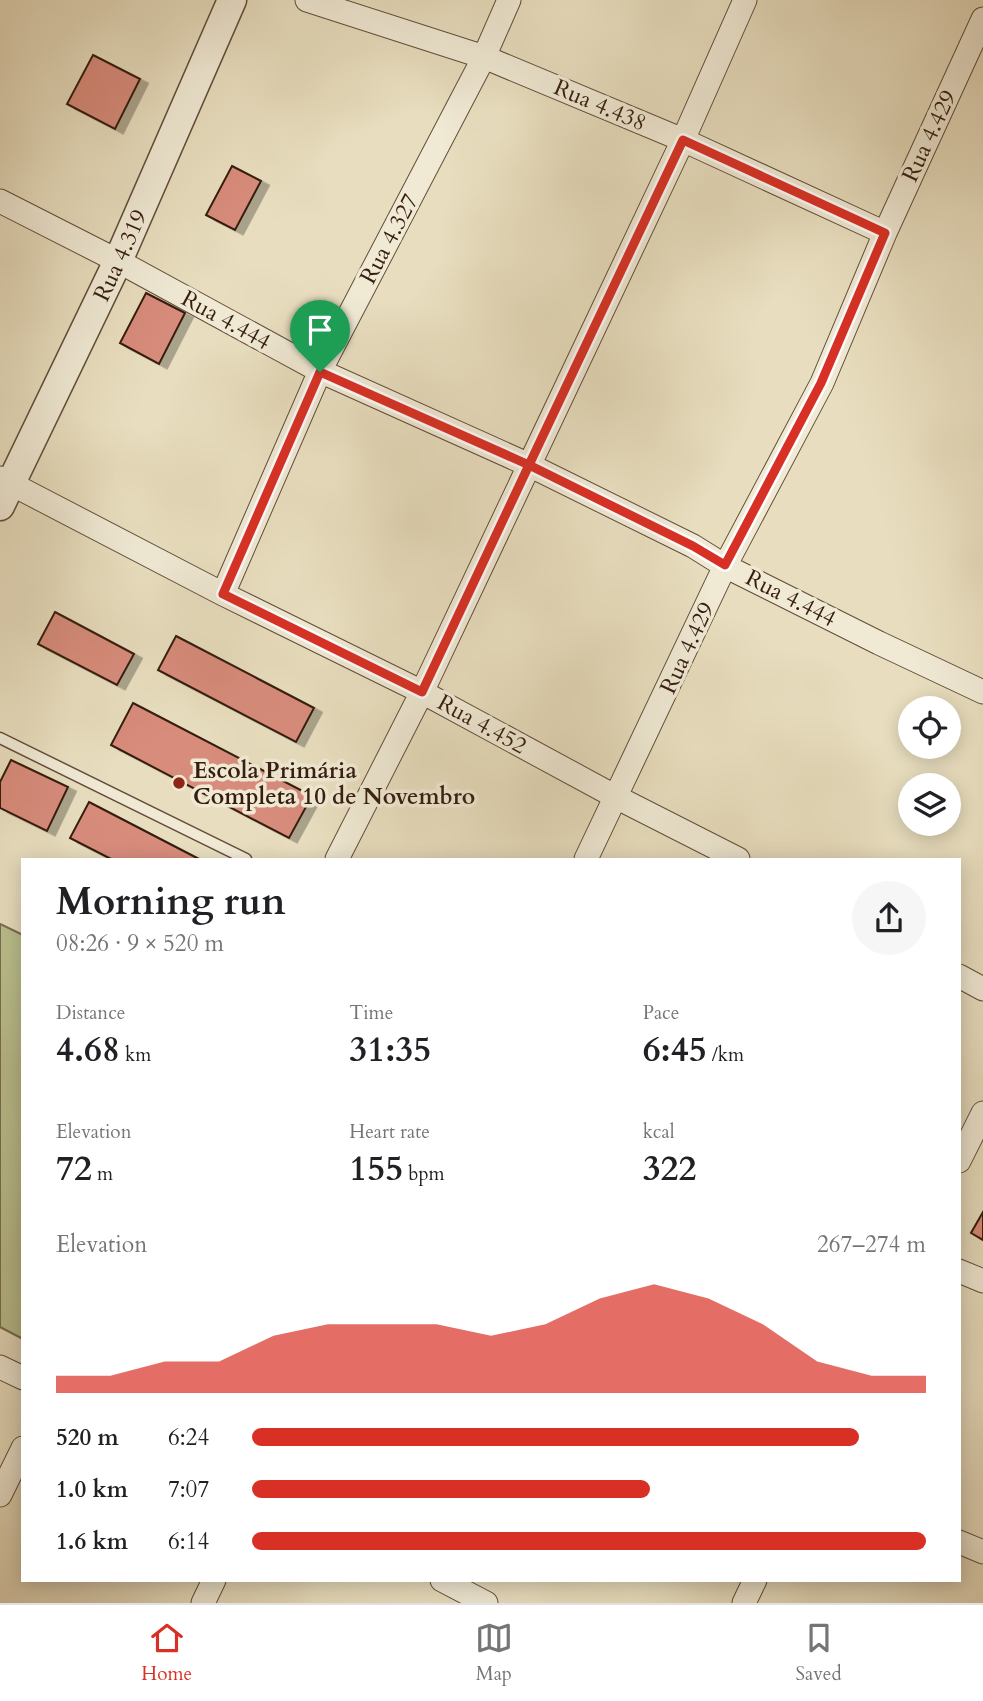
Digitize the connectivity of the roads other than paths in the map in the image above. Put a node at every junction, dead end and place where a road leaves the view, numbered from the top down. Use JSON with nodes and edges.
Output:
{"nodes":[{"id":1,"x":232,"y":0,"type":"edge"},
{"id":2,"x":307,"y":0,"type":"edge"},
{"id":3,"x":509,"y":0,"type":"edge"},
{"id":4,"x":745,"y":0,"type":"edge"},
{"id":5,"x":983,"y":19,"type":"edge"},
{"id":6,"x":484,"y":57,"type":"junction"},
{"id":7,"x":683,"y":140,"type":"junction"},
{"id":8,"x":0,"y":201,"type":"edge"},
{"id":9,"x":885,"y":233,"type":"junction"},
{"id":10,"x":118,"y":261,"type":"junction"},
{"id":11,"x":320,"y":372,"type":"junction"},
{"id":12,"x":529,"y":465,"type":"junction"},
{"id":13,"x":3,"y":489,"type":"edge"},
{"id":14,"x":725,"y":565,"type":"junction"},
{"id":15,"x":223,"y":594,"type":"junction"},
{"id":16,"x":422,"y":692,"type":"junction"},
{"id":17,"x":983,"y":692,"type":"edge"},
{"id":18,"x":0,"y":738,"type":"edge"},
{"id":19,"x":616,"y":797,"type":"junction"},
{"id":20,"x":244,"y":858,"type":"edge"},
{"id":21,"x":338,"y":858,"type":"edge"},
{"id":22,"x":586,"y":858,"type":"edge"},
{"id":23,"x":736,"y":858,"type":"edge"},
{"id":24,"x":961,"y":977,"type":"edge"},
{"id":25,"x":983,"y":989,"type":"edge"},
{"id":26,"x":983,"y":1113,"type":"edge"},
{"id":27,"x":961,"y":1157,"type":"edge"},
{"id":28,"x":961,"y":1272,"type":"edge"},
{"id":29,"x":983,"y":1281,"type":"edge"},
{"id":30,"x":0,"y":1367,"type":"edge"},
{"id":31,"x":21,"y":1377,"type":"edge"},
{"id":32,"x":21,"y":1452,"type":"edge"},
{"id":33,"x":0,"y":1495,"type":"edge"},
{"id":34,"x":961,"y":1543,"type":"edge"},
{"id":35,"x":983,"y":1552,"type":"edge"},
{"id":36,"x":213,"y":1582,"type":"edge"},
{"id":37,"x":451,"y":1582,"type":"edge"},
{"id":38,"x":754,"y":1582,"type":"edge"},
{"id":39,"x":468,"y":1586,"type":"edge"},
{"id":40,"x":203,"y":1603,"type":"edge"},
{"id":41,"x":486,"y":1603,"type":"edge"},
{"id":42,"x":744,"y":1603,"type":"edge"}],
"edges":[{"from":1,"to":10,"type":"street","name":"Rua 4.319"},
{"from":2,"to":6,"type":"street","name":"Rua 4.438"},
{"from":3,"to":6,"type":"street","name":"Rua 4.327"},
{"from":4,"to":7,"type":"street"},
{"from":5,"to":9,"type":"street","name":"Rua 4.429"},
{"from":6,"to":7,"type":"street","name":"Rua 4.438"},
{"from":6,"to":11,"type":"street","name":"Rua 4.327"},
{"from":7,"to":9,"type":"street","name":"Rua 4.438"},
{"from":7,"to":12,"type":"street"},
{"from":8,"to":10,"type":"street","name":"Rua 4.444"},
{"from":9,"to":14,"type":"street","name":"Rua 4.429"},
{"from":10,"to":11,"type":"street","name":"Rua 4.444"},
{"from":10,"to":13,"type":"street","name":"Rua 4.319"},
{"from":11,"to":12,"type":"street","name":"Rua 4.444"},
{"from":11,"to":15,"type":"street","name":"Rua 4.327"},
{"from":12,"to":14,"type":"street","name":"Rua 4.444"},
{"from":12,"to":16,"type":"street"},
{"from":13,"to":15,"type":"street","name":"Rua 4.452"},
{"from":14,"to":17,"type":"street","name":"Rua 4.444"},
{"from":14,"to":19,"type":"street","name":"Rua 4.429"},
{"from":15,"to":16,"type":"street","name":"Rua 4.452"},
{"from":16,"to":19,"type":"street","name":"Rua 4.452"},
{"from":16,"to":21,"type":"street"},
{"from":18,"to":20,"type":"lane"},
{"from":19,"to":22,"type":"street","name":"Rua 4.429"},
{"from":19,"to":23,"type":"street","name":"Rua 4.452"},
{"from":24,"to":25,"type":"street"},
{"from":26,"to":27,"type":"street"},
{"from":28,"to":29,"type":"street"},
{"from":30,"to":31,"type":"street"},
{"from":32,"to":33,"type":"street"},
{"from":34,"to":35,"type":"street"},
{"from":36,"to":40,"type":"street"},
{"from":37,"to":39,"type":"street"},
{"from":38,"to":42,"type":"street"},
{"from":39,"to":41,"type":"street"}]}
